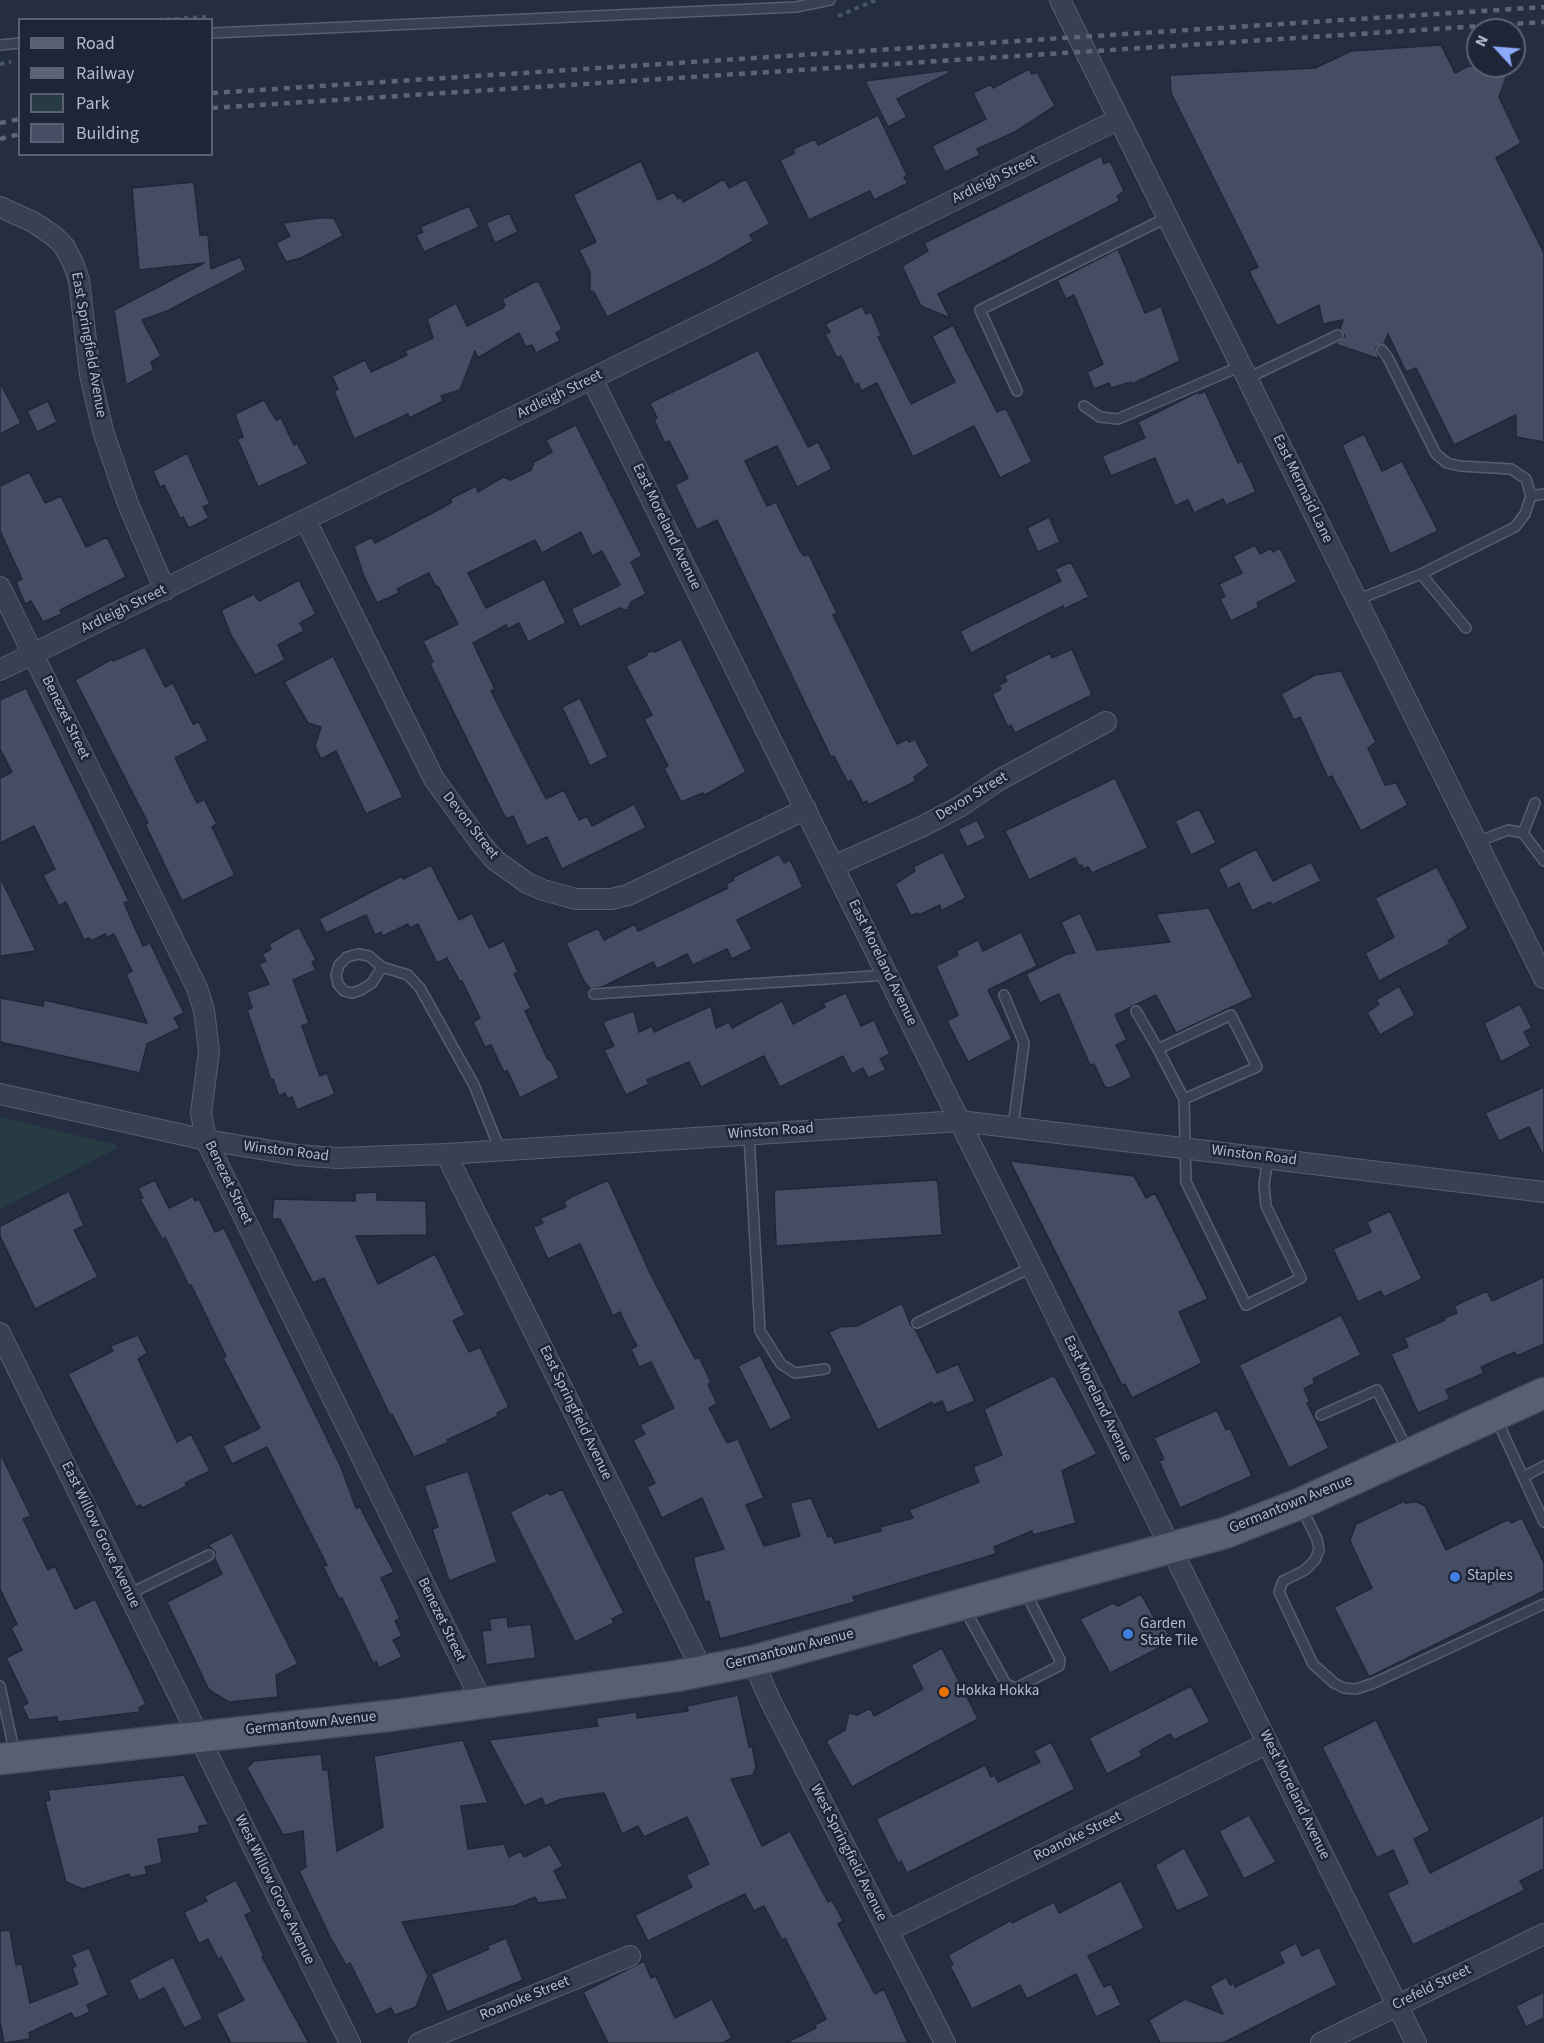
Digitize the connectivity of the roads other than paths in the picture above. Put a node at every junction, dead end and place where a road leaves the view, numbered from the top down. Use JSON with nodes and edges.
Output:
{"nodes":[{"id":1,"x":830,"y":0,"type":"edge"},
{"id":2,"x":1060,"y":0,"type":"edge"},
{"id":3,"x":213,"y":33,"type":"edge"},
{"id":4,"x":18,"y":43,"type":"edge"},
{"id":5,"x":0,"y":45,"type":"edge"},
{"id":6,"x":1119,"y":119,"type":"junction"},
{"id":7,"x":0,"y":207,"type":"edge"},
{"id":8,"x":1168,"y":217,"type":"junction"},
{"id":9,"x":1338,"y":335,"type":"dead end"},
{"id":10,"x":1382,"y":350,"type":"dead end"},
{"id":11,"x":1244,"y":372,"type":"junction"},
{"id":12,"x":592,"y":379,"type":"junction"},
{"id":13,"x":1017,"y":391,"type":"dead end"},
{"id":14,"x":1084,"y":406,"type":"dead end"},
{"id":15,"x":1544,"y":494,"type":"edge"},
{"id":16,"x":1531,"y":496,"type":"junction"},
{"id":17,"x":306,"y":521,"type":"junction"},
{"id":18,"x":1421,"y":574,"type":"junction"},
{"id":19,"x":0,"y":587,"type":"edge"},
{"id":20,"x":165,"y":590,"type":"junction"},
{"id":21,"x":1357,"y":600,"type":"junction"},
{"id":22,"x":1466,"y":628,"type":"dead end"},
{"id":23,"x":33,"y":654,"type":"junction"},
{"id":24,"x":0,"y":670,"type":"edge"},
{"id":25,"x":1106,"y":722,"type":"dead end"},
{"id":26,"x":1535,"y":803,"type":"dead end"},
{"id":27,"x":806,"y":809,"type":"junction"},
{"id":28,"x":1523,"y":833,"type":"junction"},
{"id":29,"x":1477,"y":842,"type":"junction"},
{"id":30,"x":1544,"y":861,"type":"edge"},
{"id":31,"x":834,"y":866,"type":"junction"},
{"id":32,"x":382,"y":967,"type":"junction"},
{"id":33,"x":888,"y":975,"type":"junction"},
{"id":34,"x":1544,"y":978,"type":"edge"},
{"id":35,"x":594,"y":994,"type":"dead end"},
{"id":36,"x":1004,"y":995,"type":"dead end"},
{"id":37,"x":1136,"y":1011,"type":"dead end"},
{"id":38,"x":1158,"y":1049,"type":"junction"},
{"id":39,"x":0,"y":1094,"type":"edge"},
{"id":40,"x":1184,"y":1099,"type":"junction"},
{"id":41,"x":960,"y":1121,"type":"junction"},
{"id":42,"x":1013,"y":1126,"type":"junction"},
{"id":43,"x":749,"y":1134,"type":"junction"},
{"id":44,"x":206,"y":1140,"type":"junction"},
{"id":45,"x":1185,"y":1148,"type":"junction"},
{"id":46,"x":500,"y":1150,"type":"junction"},
{"id":47,"x":446,"y":1154,"type":"junction"},
{"id":48,"x":1268,"y":1158,"type":"junction"},
{"id":49,"x":1544,"y":1192,"type":"edge"},
{"id":50,"x":1032,"y":1266,"type":"junction"},
{"id":51,"x":917,"y":1323,"type":"dead end"},
{"id":52,"x":0,"y":1333,"type":"edge"},
{"id":53,"x":825,"y":1369,"type":"dead end"},
{"id":54,"x":1544,"y":1393,"type":"edge"},
{"id":55,"x":1321,"y":1415,"type":"dead end"},
{"id":56,"x":1494,"y":1415,"type":"junction"},
{"id":57,"x":1409,"y":1454,"type":"junction"},
{"id":58,"x":1544,"y":1466,"type":"edge"},
{"id":59,"x":1523,"y":1477,"type":"junction"},
{"id":60,"x":1299,"y":1504,"type":"junction"},
{"id":61,"x":1544,"y":1522,"type":"edge"},
{"id":62,"x":1170,"y":1547,"type":"junction"},
{"id":63,"x":209,"y":1555,"type":"dead end"},
{"id":64,"x":1023,"y":1588,"type":"junction"},
{"id":65,"x":129,"y":1594,"type":"junction"},
{"id":66,"x":1544,"y":1604,"type":"edge"},
{"id":67,"x":962,"y":1605,"type":"junction"},
{"id":68,"x":753,"y":1661,"type":"junction"},
{"id":69,"x":703,"y":1672,"type":"junction"},
{"id":70,"x":0,"y":1686,"type":"edge"},
{"id":71,"x":482,"y":1702,"type":"junction"},
{"id":72,"x":198,"y":1737,"type":"junction"},
{"id":73,"x":1268,"y":1743,"type":"junction"},
{"id":74,"x":8,"y":1758,"type":"edge"},
{"id":75,"x":888,"y":1931,"type":"junction"},
{"id":76,"x":1544,"y":1934,"type":"edge"},
{"id":77,"x":630,"y":1956,"type":"dead end"},
{"id":78,"x":1397,"y":2005,"type":"junction"},
{"id":79,"x":350,"y":2043,"type":"edge"},
{"id":80,"x":419,"y":2043,"type":"edge"},
{"id":81,"x":945,"y":2043,"type":"edge"},
{"id":82,"x":1321,"y":2043,"type":"edge"},
{"id":83,"x":1416,"y":2043,"type":"edge"}],
"edges":[{"from":1,"to":3,"type":"lane"},
{"from":2,"to":6,"type":"street","name":"East Mermaid Lane"},
{"from":4,"to":5,"type":"lane"},
{"from":6,"to":8,"type":"street","name":"East Mermaid Lane"},
{"from":6,"to":12,"type":"street","name":"Ardleigh Street"},
{"from":7,"to":20,"type":"street","name":"East Springfield Avenue"},
{"from":8,"to":11,"type":"street","name":"East Mermaid Lane"},
{"from":8,"to":13,"type":"lane"},
{"from":9,"to":11,"type":"lane"},
{"from":10,"to":16,"type":"lane"},
{"from":11,"to":14,"type":"lane"},
{"from":11,"to":21,"type":"street","name":"East Mermaid Lane"},
{"from":12,"to":17,"type":"street","name":"Ardleigh Street"},
{"from":12,"to":27,"type":"street","name":"East Moreland Avenue"},
{"from":15,"to":16,"type":"lane"},
{"from":16,"to":18,"type":"lane"},
{"from":17,"to":20,"type":"street","name":"Ardleigh Street"},
{"from":17,"to":27,"type":"street","name":"Devon Street"},
{"from":18,"to":21,"type":"lane"},
{"from":18,"to":22,"type":"lane"},
{"from":19,"to":23,"type":"street","name":"Benezet Street"},
{"from":20,"to":23,"type":"street","name":"Ardleigh Street"},
{"from":21,"to":29,"type":"street","name":"East Mermaid Lane"},
{"from":23,"to":24,"type":"street","name":"Ardleigh Street"},
{"from":23,"to":44,"type":"street","name":"Benezet Street"},
{"from":25,"to":31,"type":"street","name":"Devon Street"},
{"from":26,"to":28,"type":"lane"},
{"from":27,"to":31,"type":"street","name":"East Moreland Avenue"},
{"from":28,"to":29,"type":"lane"},
{"from":28,"to":30,"type":"lane"},
{"from":29,"to":34,"type":"street","name":"East Mermaid Lane"},
{"from":31,"to":33,"type":"street","name":"East Moreland Avenue"},
{"from":32,"to":32,"type":"lane"},
{"from":32,"to":46,"type":"lane"},
{"from":33,"to":35,"type":"lane"},
{"from":33,"to":41,"type":"street","name":"East Moreland Avenue"},
{"from":36,"to":42,"type":"lane"},
{"from":37,"to":38,"type":"lane"},
{"from":38,"to":40,"type":"lane"},
{"from":38,"to":40,"type":"lane"},
{"from":39,"to":44,"type":"street","name":"Winston Road"},
{"from":40,"to":45,"type":"lane"},
{"from":41,"to":42,"type":"street","name":"Winston Road"},
{"from":41,"to":43,"type":"street","name":"Winston Road"},
{"from":41,"to":50,"type":"street","name":"East Moreland Avenue"},
{"from":42,"to":45,"type":"street","name":"Winston Road"},
{"from":43,"to":46,"type":"street","name":"Winston Road"},
{"from":43,"to":53,"type":"lane"},
{"from":44,"to":47,"type":"street","name":"Winston Road"},
{"from":44,"to":71,"type":"street","name":"Benezet Street"},
{"from":45,"to":48,"type":"street","name":"Winston Road"},
{"from":45,"to":48,"type":"lane"},
{"from":46,"to":47,"type":"street","name":"Winston Road"},
{"from":47,"to":69,"type":"street","name":"East Springfield Avenue"},
{"from":48,"to":49,"type":"street","name":"Winston Road"},
{"from":50,"to":51,"type":"lane"},
{"from":50,"to":62,"type":"street","name":"East Moreland Avenue"},
{"from":52,"to":65,"type":"street","name":"East Willow Grove Avenue"},
{"from":54,"to":56,"type":"main road","name":"Germantown Avenue"},
{"from":55,"to":57,"type":"lane"},
{"from":56,"to":57,"type":"main road","name":"Germantown Avenue"},
{"from":56,"to":59,"type":"lane"},
{"from":57,"to":60,"type":"main road","name":"Germantown Avenue"},
{"from":58,"to":59,"type":"lane"},
{"from":59,"to":61,"type":"lane"},
{"from":60,"to":62,"type":"main road","name":"Germantown Avenue"},
{"from":60,"to":66,"type":"lane"},
{"from":62,"to":64,"type":"main road","name":"Germantown Avenue"},
{"from":62,"to":73,"type":"street","name":"West Moreland Avenue"},
{"from":63,"to":65,"type":"lane"},
{"from":64,"to":67,"type":"main road","name":"Germantown Avenue"},
{"from":64,"to":67,"type":"lane"},
{"from":65,"to":72,"type":"street","name":"East Willow Grove Avenue"},
{"from":67,"to":68,"type":"main road","name":"Germantown Avenue"},
{"from":68,"to":69,"type":"main road","name":"Germantown Avenue"},
{"from":68,"to":75,"type":"street","name":"West Springfield Avenue"},
{"from":69,"to":71,"type":"main road","name":"Germantown Avenue"},
{"from":70,"to":74,"type":"lane"},
{"from":71,"to":72,"type":"main road","name":"Germantown Avenue"},
{"from":72,"to":74,"type":"main road","name":"Germantown Avenue"},
{"from":72,"to":79,"type":"street","name":"West Willow Grove Avenue"},
{"from":73,"to":75,"type":"street","name":"Roanoke Street"},
{"from":73,"to":78,"type":"street","name":"West Moreland Avenue"},
{"from":75,"to":81,"type":"street","name":"West Springfield Avenue"},
{"from":76,"to":78,"type":"street","name":"Crefeld Street"},
{"from":77,"to":80,"type":"street","name":"Roanoke Street"},
{"from":78,"to":82,"type":"street","name":"Crefeld Street"},
{"from":78,"to":83,"type":"street","name":"West Moreland Avenue"}]}
